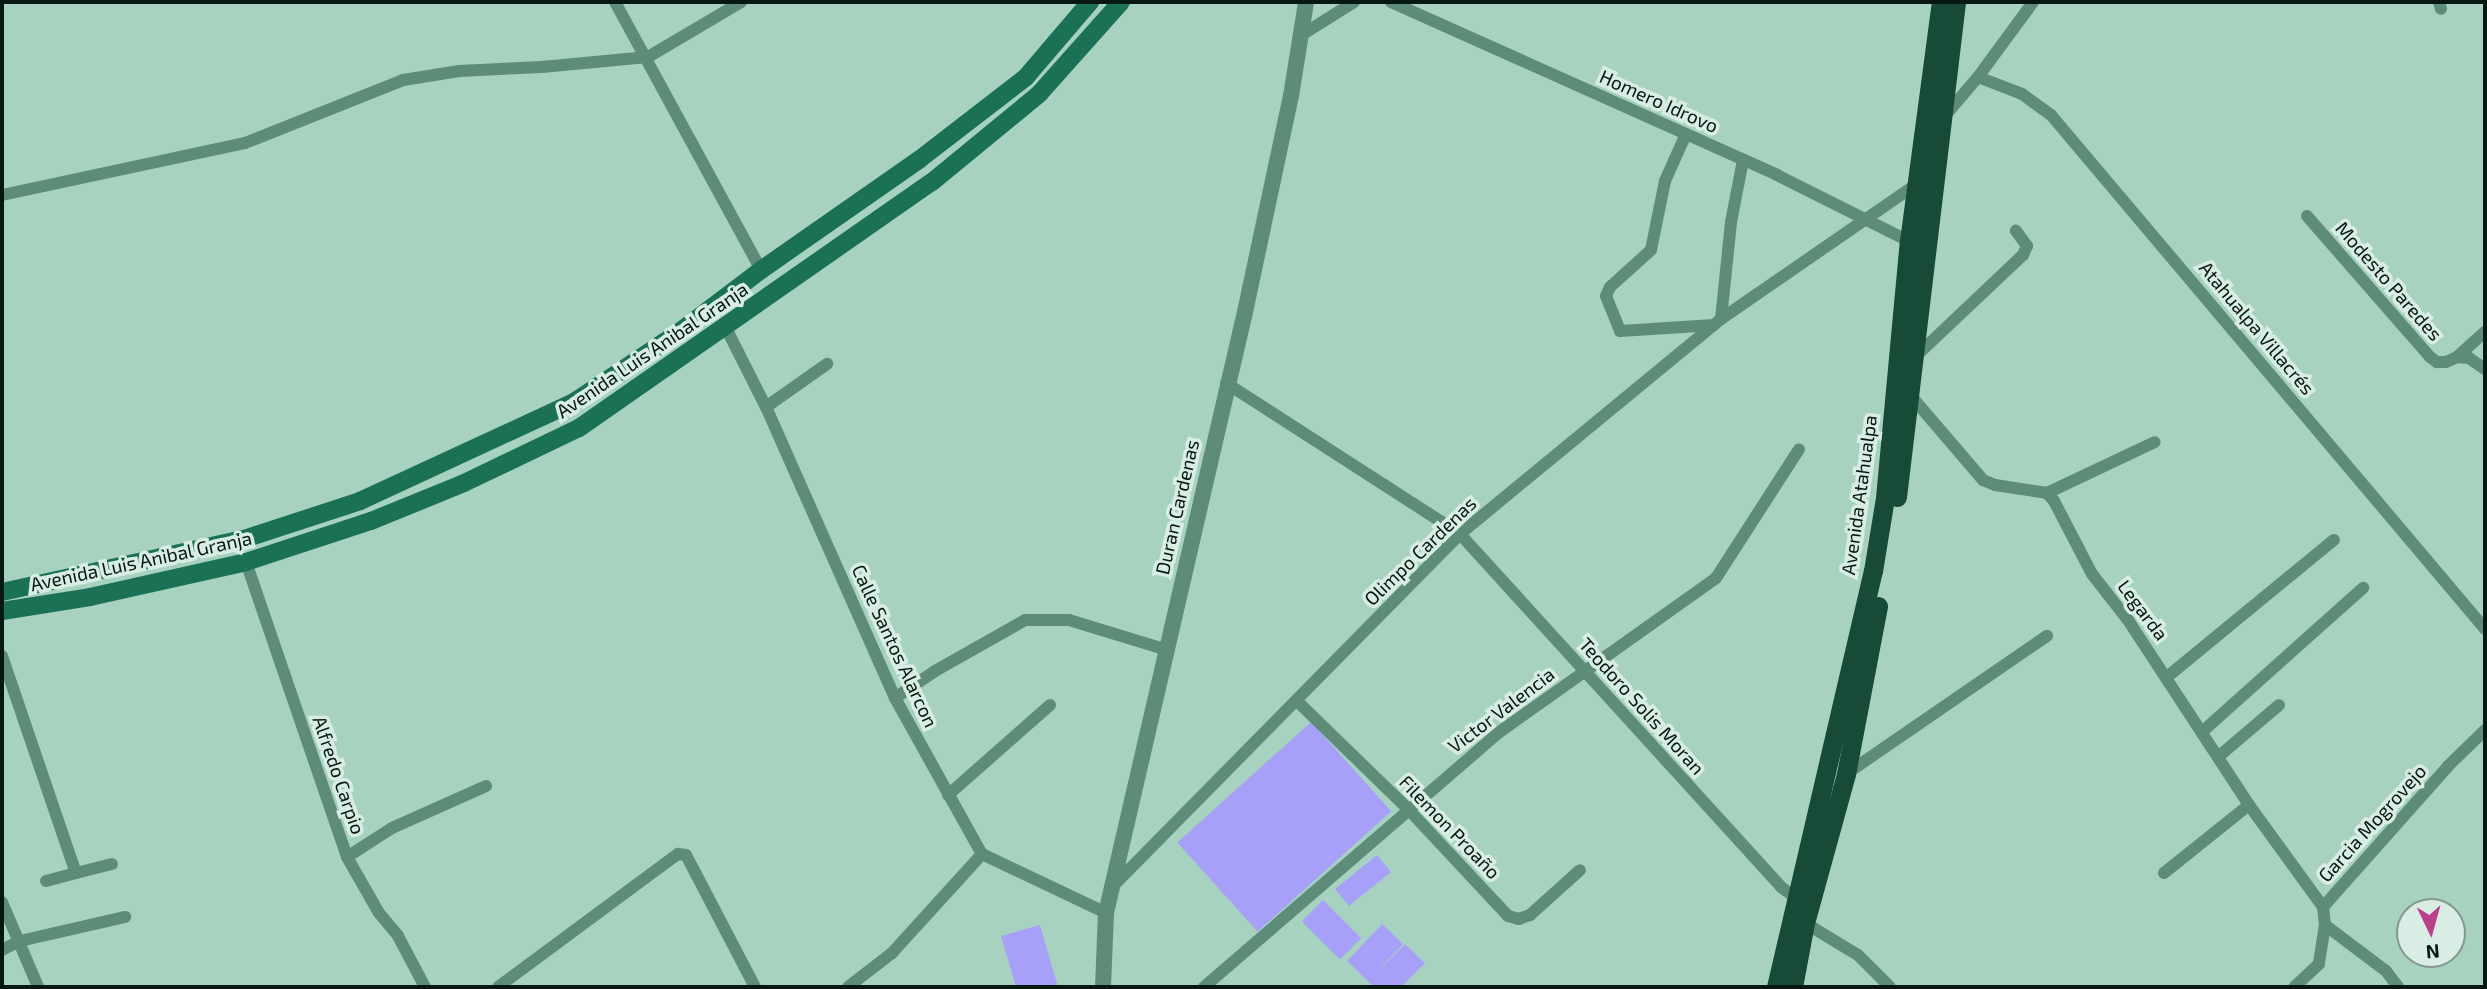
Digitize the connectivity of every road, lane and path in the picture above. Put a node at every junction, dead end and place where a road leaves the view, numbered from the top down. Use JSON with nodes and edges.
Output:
{"nodes":[{"id":1,"x":615,"y":2,"type":"edge"},
{"id":2,"x":740,"y":2,"type":"edge"},
{"id":3,"x":1090,"y":2,"type":"edge"},
{"id":4,"x":1121,"y":2,"type":"edge"},
{"id":5,"x":1306,"y":2,"type":"edge"},
{"id":6,"x":1354,"y":2,"type":"edge"},
{"id":7,"x":1391,"y":2,"type":"edge"},
{"id":8,"x":1941,"y":2,"type":"edge"},
{"id":9,"x":1956,"y":2,"type":"edge"},
{"id":10,"x":2033,"y":2,"type":"edge"},
{"id":11,"x":1300,"y":36,"type":"junction"},
{"id":12,"x":648,"y":57,"type":"junction"},
{"id":13,"x":1978,"y":77,"type":"junction"},
{"id":14,"x":1942,"y":120,"type":"junction"},
{"id":15,"x":1686,"y":134,"type":"junction"},
{"id":16,"x":1743,"y":160,"type":"junction"},
{"id":17,"x":1917,"y":184,"type":"junction"},
{"id":18,"x":2,"y":195,"type":"edge"},
{"id":19,"x":2307,"y":216,"type":"dead end"},
{"id":20,"x":1865,"y":219,"type":"junction"},
{"id":21,"x":2015,"y":231,"type":"dead end"},
{"id":22,"x":1909,"y":241,"type":"junction"},
{"id":23,"x":761,"y":270,"type":"junction"},
{"id":24,"x":1718,"y":322,"type":"junction"},
{"id":25,"x":725,"y":326,"type":"junction"},
{"id":26,"x":2485,"y":332,"type":"edge"},
{"id":27,"x":1915,"y":357,"type":"junction"},
{"id":28,"x":2457,"y":357,"type":"junction"},
{"id":29,"x":827,"y":364,"type":"dead end"},
{"id":30,"x":2485,"y":369,"type":"edge"},
{"id":31,"x":1226,"y":383,"type":"junction"},
{"id":32,"x":1903,"y":393,"type":"junction"},
{"id":33,"x":766,"y":407,"type":"junction"},
{"id":34,"x":2155,"y":442,"type":"dead end"},
{"id":35,"x":1798,"y":449,"type":"dead end"},
{"id":36,"x":2047,"y":493,"type":"junction"},
{"id":37,"x":1460,"y":534,"type":"junction"},
{"id":38,"x":2334,"y":540,"type":"dead end"},
{"id":39,"x":246,"y":562,"type":"junction"},
{"id":40,"x":2363,"y":588,"type":"dead end"},
{"id":41,"x":2,"y":592,"type":"edge"},
{"id":42,"x":2,"y":611,"type":"edge"},
{"id":43,"x":2485,"y":629,"type":"edge"},
{"id":44,"x":2047,"y":636,"type":"dead end"},
{"id":45,"x":1167,"y":650,"type":"junction"},
{"id":46,"x":2,"y":656,"type":"edge"},
{"id":47,"x":1584,"y":671,"type":"junction"},
{"id":48,"x":2167,"y":677,"type":"junction"},
{"id":49,"x":895,"y":698,"type":"junction"},
{"id":50,"x":1298,"y":702,"type":"junction"},
{"id":51,"x":1050,"y":705,"type":"dead end"},
{"id":52,"x":2279,"y":705,"type":"dead end"},
{"id":53,"x":2485,"y":730,"type":"edge"},
{"id":54,"x":2203,"y":731,"type":"junction"},
{"id":55,"x":2218,"y":757,"type":"junction"},
{"id":56,"x":1846,"y":774,"type":"junction"},
{"id":57,"x":486,"y":786,"type":"dead end"},
{"id":58,"x":947,"y":795,"type":"junction"},
{"id":59,"x":2249,"y":805,"type":"junction"},
{"id":60,"x":1408,"y":809,"type":"junction"},
{"id":61,"x":982,"y":854,"type":"junction"},
{"id":62,"x":347,"y":857,"type":"junction"},
{"id":63,"x":112,"y":864,"type":"dead end"},
{"id":64,"x":1580,"y":870,"type":"dead end"},
{"id":65,"x":76,"y":873,"type":"junction"},
{"id":66,"x":2164,"y":873,"type":"dead end"},
{"id":67,"x":46,"y":881,"type":"dead end"},
{"id":68,"x":1112,"y":887,"type":"junction"},
{"id":69,"x":1799,"y":900,"type":"junction"},
{"id":70,"x":2,"y":902,"type":"edge"},
{"id":71,"x":2323,"y":907,"type":"junction"},
{"id":72,"x":1106,"y":913,"type":"junction"},
{"id":73,"x":125,"y":917,"type":"dead end"},
{"id":74,"x":1805,"y":923,"type":"junction"},
{"id":75,"x":2325,"y":925,"type":"junction"},
{"id":76,"x":19,"y":941,"type":"junction"},
{"id":77,"x":2,"y":950,"type":"edge"},
{"id":78,"x":38,"y":987,"type":"edge"},
{"id":79,"x":425,"y":987,"type":"edge"},
{"id":80,"x":498,"y":987,"type":"edge"},
{"id":81,"x":755,"y":987,"type":"edge"},
{"id":82,"x":848,"y":987,"type":"edge"},
{"id":83,"x":1103,"y":987,"type":"edge"},
{"id":84,"x":1204,"y":987,"type":"edge"},
{"id":85,"x":1776,"y":987,"type":"edge"},
{"id":86,"x":1793,"y":987,"type":"edge"},
{"id":87,"x":1890,"y":987,"type":"edge"},
{"id":88,"x":2294,"y":987,"type":"edge"},
{"id":89,"x":2398,"y":987,"type":"edge"}],
"edges":[{"from":1,"to":12,"type":"street"},
{"from":2,"to":12,"type":"street"},
{"from":3,"to":23,"type":"main road","name":"Avenida Luis Anibal Granja"},
{"from":4,"to":25,"type":"main road","name":"Avenida Luis Anibal Granja"},
{"from":5,"to":11,"type":"street","name":"Duran Cardenas"},
{"from":6,"to":11,"type":"street"},
{"from":7,"to":15,"type":"street","name":"Homero Idrovo"},
{"from":8,"to":17,"type":"highway","name":"Avenida Atahualpa"},
{"from":9,"to":14,"type":"highway","name":"Avenida Atahualpa"},
{"from":10,"to":13,"type":"street"},
{"from":11,"to":31,"type":"street","name":"Duran Cardenas"},
{"from":12,"to":18,"type":"street"},
{"from":12,"to":23,"type":"street"},
{"from":13,"to":14,"type":"street"},
{"from":13,"to":43,"type":"street","name":"Atahualpa Villacrés"},
{"from":14,"to":27,"type":"highway","name":"Avenida Atahualpa"},
{"from":15,"to":16,"type":"street","name":"Homero Idrovo"},
{"from":15,"to":24,"type":"street"},
{"from":16,"to":20,"type":"street","name":"Homero Idrovo"},
{"from":16,"to":24,"type":"street"},
{"from":17,"to":20,"type":"street","name":"Olimpo Cardenas"},
{"from":17,"to":22,"type":"highway","name":"Avenida Atahualpa"},
{"from":19,"to":28,"type":"street","name":"Modesto Paredes"},
{"from":20,"to":22,"type":"street","name":"Homero Idrovo"},
{"from":20,"to":24,"type":"street","name":"Olimpo Cardenas"},
{"from":21,"to":27,"type":"street"},
{"from":22,"to":32,"type":"highway","name":"Avenida Atahualpa"},
{"from":23,"to":41,"type":"main road","name":"Avenida Luis Anibal Granja"},
{"from":24,"to":37,"type":"street","name":"Olimpo Cardenas"},
{"from":25,"to":33,"type":"street","name":"Calle Santos Alarcon"},
{"from":25,"to":39,"type":"main road","name":"Avenida Luis Anibal Granja"},
{"from":26,"to":28,"type":"street"},
{"from":27,"to":32,"type":"highway","name":"Avenida Atahualpa"},
{"from":28,"to":30,"type":"street","name":"Modesto Paredes"},
{"from":29,"to":33,"type":"street"},
{"from":31,"to":37,"type":"street","name":"Teodoro Solis Moran"},
{"from":31,"to":45,"type":"street","name":"Duran Cardenas"},
{"from":32,"to":36,"type":"street"},
{"from":32,"to":56,"type":"highway","name":"Avenida Atahualpa"},
{"from":32,"to":69,"type":"highway","name":"Avenida Atahualpa"},
{"from":33,"to":49,"type":"street","name":"Calle Santos Alarcon"},
{"from":34,"to":36,"type":"street"},
{"from":35,"to":47,"type":"street","name":"Victor Valencia"},
{"from":36,"to":48,"type":"street","name":"Legarda"},
{"from":37,"to":47,"type":"street","name":"Teodoro Solis Moran"},
{"from":37,"to":50,"type":"street","name":"Olimpo Cardenas"},
{"from":38,"to":48,"type":"street"},
{"from":39,"to":42,"type":"main road","name":"Avenida Luis Anibal Granja"},
{"from":39,"to":62,"type":"street","name":"Alfredo Carpio"},
{"from":40,"to":54,"type":"street"},
{"from":44,"to":56,"type":"street"},
{"from":45,"to":49,"type":"street"},
{"from":45,"to":68,"type":"street","name":"Duran Cardenas"},
{"from":46,"to":65,"type":"street"},
{"from":47,"to":60,"type":"street","name":"Victor Valencia"},
{"from":47,"to":69,"type":"street","name":"Teodoro Solis Moran"},
{"from":48,"to":54,"type":"street","name":"Legarda"},
{"from":49,"to":58,"type":"street","name":"Calle Santos Alarcon"},
{"from":50,"to":60,"type":"street","name":"Filemon Proaño"},
{"from":50,"to":68,"type":"street","name":"Olimpo Cardenas"},
{"from":51,"to":58,"type":"street"},
{"from":52,"to":55,"type":"street"},
{"from":53,"to":71,"type":"street","name":"Garcia Mogrovejo"},
{"from":54,"to":55,"type":"street","name":"Legarda"},
{"from":55,"to":59,"type":"street","name":"Legarda"},
{"from":56,"to":74,"type":"highway","name":"Avenida Atahualpa"},
{"from":57,"to":62,"type":"street"},
{"from":58,"to":61,"type":"street","name":"Calle Santos Alarcon"},
{"from":59,"to":66,"type":"street"},
{"from":59,"to":71,"type":"street","name":"Legarda"},
{"from":60,"to":64,"type":"street","name":"Filemon Proaño"},
{"from":60,"to":84,"type":"street","name":"Victor Valencia"},
{"from":61,"to":72,"type":"street"},
{"from":61,"to":82,"type":"street"},
{"from":62,"to":79,"type":"street","name":"Alfredo Carpio"},
{"from":63,"to":65,"type":"street"},
{"from":65,"to":67,"type":"street"},
{"from":68,"to":72,"type":"street","name":"Duran Cardenas"},
{"from":69,"to":85,"type":"highway","name":"Avenida Atahualpa"},
{"from":70,"to":76,"type":"street"},
{"from":71,"to":75,"type":"street","name":"Garcia Mogrovejo"},
{"from":72,"to":83,"type":"street","name":"Duran Cardenas"},
{"from":73,"to":76,"type":"street"},
{"from":74,"to":86,"type":"highway","name":"Avenida Atahualpa"},
{"from":74,"to":87,"type":"street"},
{"from":75,"to":88,"type":"street","name":"Garcia Mogrovejo"},
{"from":75,"to":89,"type":"street"},
{"from":76,"to":77,"type":"street"},
{"from":76,"to":78,"type":"street"},
{"from":80,"to":81,"type":"street"}]}
